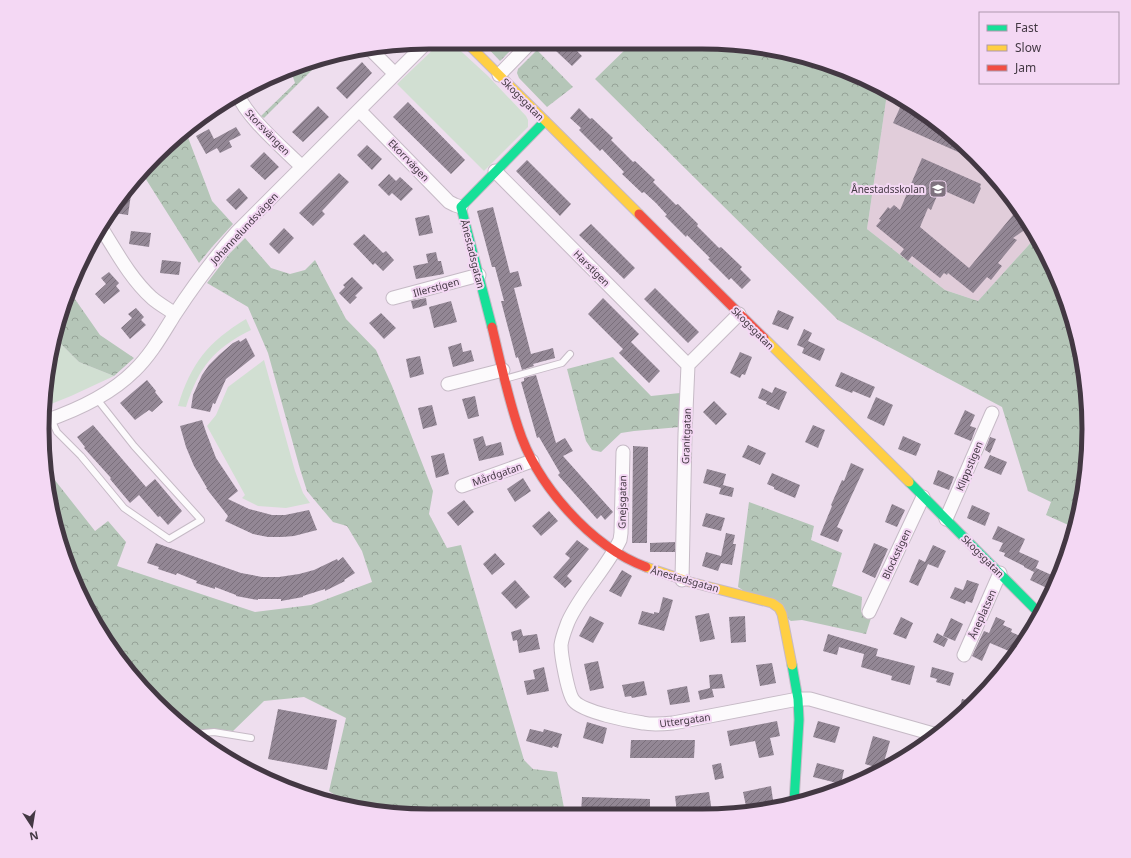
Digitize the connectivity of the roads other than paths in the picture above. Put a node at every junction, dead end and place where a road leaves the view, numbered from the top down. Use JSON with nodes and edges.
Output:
{"nodes":[{"id":1,"x":420,"y":49,"type":"edge"},
{"id":2,"x":473,"y":49,"type":"edge"},
{"id":3,"x":524,"y":49,"type":"edge"},
{"id":4,"x":374,"y":53,"type":"edge"},
{"id":5,"x":395,"y":74,"type":"junction"},
{"id":6,"x":499,"y":74,"type":"junction"},
{"id":7,"x":240,"y":99,"type":"edge"},
{"id":8,"x":359,"y":110,"type":"junction"},
{"id":9,"x":545,"y":121,"type":"junction"},
{"id":10,"x":302,"y":167,"type":"junction"},
{"id":11,"x":495,"y":171,"type":"junction"},
{"id":12,"x":461,"y":207,"type":"junction"},
{"id":13,"x":104,"y":232,"type":"edge"},
{"id":14,"x":479,"y":275,"type":"junction"},
{"id":15,"x":393,"y":298,"type":"dead end"},
{"id":16,"x":175,"y":314,"type":"junction"},
{"id":17,"x":740,"y":314,"type":"junction"},
{"id":18,"x":570,"y":354,"type":"dead end"},
{"id":19,"x":688,"y":365,"type":"junction"},
{"id":20,"x":504,"y":374,"type":"junction"},
{"id":21,"x":448,"y":384,"type":"dead end"},
{"id":22,"x":97,"y":399,"type":"junction"},
{"id":23,"x":992,"y":413,"type":"dead end"},
{"id":24,"x":49,"y":419,"type":"edge"},
{"id":25,"x":49,"y":422,"type":"edge"},
{"id":26,"x":623,"y":452,"type":"dead end"},
{"id":27,"x":532,"y":461,"type":"junction"},
{"id":28,"x":462,"y":486,"type":"dead end"},
{"id":29,"x":923,"y":496,"type":"junction"},
{"id":30,"x":946,"y":519,"type":"junction"},
{"id":31,"x":614,"y":550,"type":"junction"},
{"id":32,"x":1000,"y":573,"type":"junction"},
{"id":33,"x":682,"y":580,"type":"junction"},
{"id":34,"x":1036,"y":610,"type":"edge"},
{"id":35,"x":869,"y":612,"type":"dead end"},
{"id":36,"x":964,"y":655,"type":"dead end"},
{"id":37,"x":798,"y":699,"type":"junction"},
{"id":38,"x":202,"y":733,"type":"edge"},
{"id":39,"x":929,"y":733,"type":"edge"},
{"id":40,"x":251,"y":738,"type":"dead end"},
{"id":41,"x":794,"y":797,"type":"edge"}],
"edges":[{"from":1,"to":5,"type":"street","name":"Johannelundsvägen"},
{"from":2,"to":6,"type":"street","name":"Skogsgatan"},
{"from":3,"to":6,"type":"street"},
{"from":4,"to":5,"type":"street"},
{"from":5,"to":8,"type":"street","name":"Johannelundsvägen"},
{"from":6,"to":9,"type":"street","name":"Skogsgatan"},
{"from":7,"to":10,"type":"street","name":"Storsvängen"},
{"from":8,"to":10,"type":"street","name":"Johannelundsvägen"},
{"from":8,"to":12,"type":"street","name":"Ekorrvägen"},
{"from":9,"to":11,"type":"street","name":"Ånestadsgatan"},
{"from":9,"to":17,"type":"street","name":"Skogsgatan"},
{"from":10,"to":16,"type":"street","name":"Johannelundsvägen"},
{"from":11,"to":12,"type":"street","name":"Ånestadsgatan"},
{"from":11,"to":19,"type":"street","name":"Harstigen"},
{"from":12,"to":14,"type":"street","name":"Ånestadsgatan"},
{"from":13,"to":16,"type":"street"},
{"from":14,"to":15,"type":"street","name":"Illerstigen"},
{"from":14,"to":20,"type":"street","name":"Ånestadsgatan"},
{"from":16,"to":22,"type":"street","name":"Johannelundsvägen"},
{"from":17,"to":19,"type":"street"},
{"from":17,"to":29,"type":"street","name":"Skogsgatan"},
{"from":18,"to":20,"type":"lane"},
{"from":19,"to":33,"type":"street","name":"Granitgatan"},
{"from":20,"to":21,"type":"street"},
{"from":20,"to":27,"type":"street","name":"Ånestadsgatan"},
{"from":22,"to":24,"type":"street","name":"Johannelundsvägen"},
{"from":22,"to":25,"type":"lane"},
{"from":23,"to":30,"type":"street","name":"Klippstigen"},
{"from":26,"to":31,"type":"street","name":"Gnejsgatan"},
{"from":27,"to":28,"type":"street","name":"Mårdgatan"},
{"from":27,"to":31,"type":"street","name":"Ånestadsgatan"},
{"from":29,"to":30,"type":"street","name":"Skogsgatan"},
{"from":29,"to":35,"type":"street","name":"Blockstigen"},
{"from":30,"to":32,"type":"street","name":"Skogsgatan"},
{"from":31,"to":33,"type":"street","name":"Ånestadsgatan"},
{"from":31,"to":37,"type":"street","name":"Uttergatan"},
{"from":32,"to":34,"type":"street","name":"Skogsgatan"},
{"from":32,"to":36,"type":"street","name":"Åneplatsen"},
{"from":33,"to":37,"type":"street","name":"Ånestadsgatan"},
{"from":37,"to":39,"type":"street","name":"Uttergatan"},
{"from":37,"to":41,"type":"street","name":"Ånestadsgatan"},
{"from":38,"to":40,"type":"lane"}]}
